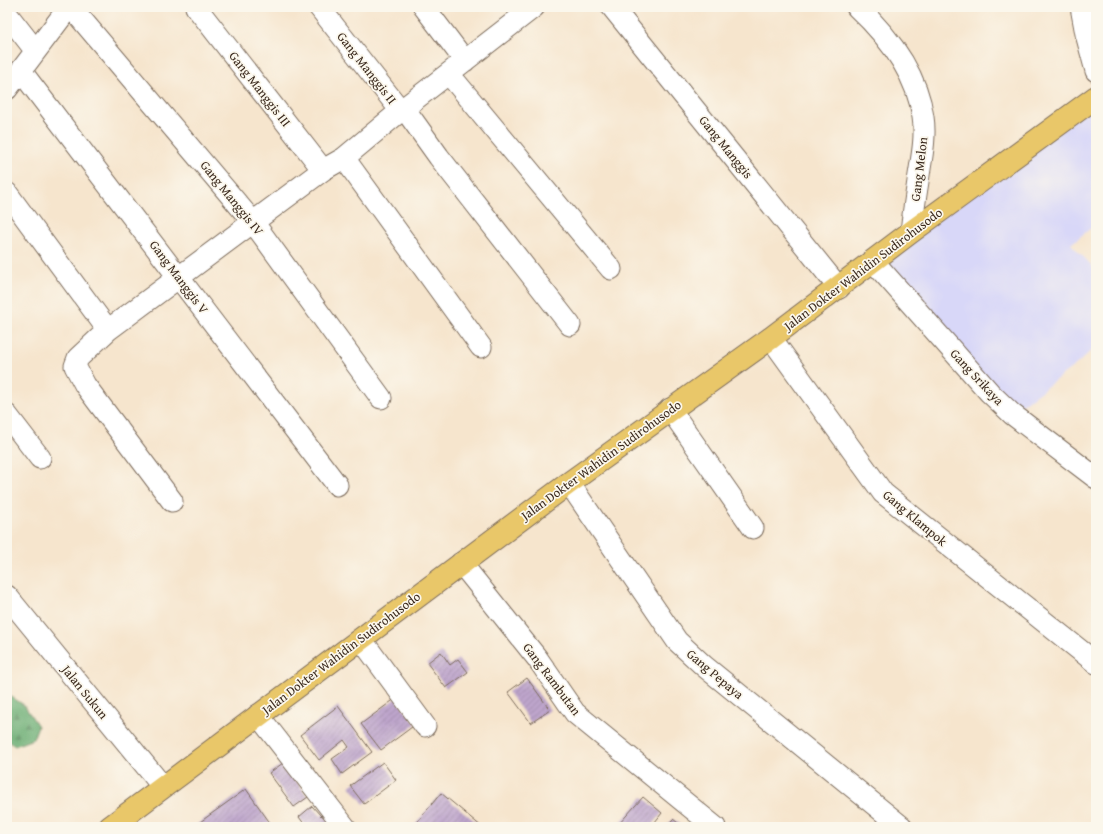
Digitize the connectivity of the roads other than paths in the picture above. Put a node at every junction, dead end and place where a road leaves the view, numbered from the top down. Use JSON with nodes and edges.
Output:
{"nodes":[{"id":1,"x":70,"y":7,"type":"edge"},
{"id":2,"x":196,"y":7,"type":"edge"},
{"id":3,"x":319,"y":7,"type":"edge"},
{"id":4,"x":424,"y":7,"type":"edge"},
{"id":5,"x":534,"y":7,"type":"edge"},
{"id":6,"x":612,"y":7,"type":"edge"},
{"id":7,"x":857,"y":7,"type":"edge"},
{"id":8,"x":1081,"y":7,"type":"edge"},
{"id":9,"x":7,"y":14,"type":"edge"},
{"id":10,"x":36,"y":50,"type":"junction"},
{"id":11,"x":465,"y":61,"type":"junction"},
{"id":12,"x":20,"y":71,"type":"junction"},
{"id":13,"x":1096,"y":71,"type":"edge"},
{"id":14,"x":449,"y":74,"type":"junction"},
{"id":15,"x":7,"y":89,"type":"edge"},
{"id":16,"x":1096,"y":97,"type":"edge"},
{"id":17,"x":402,"y":110,"type":"junction"},
{"id":18,"x":344,"y":158,"type":"junction"},
{"id":19,"x":323,"y":170,"type":"junction"},
{"id":20,"x":7,"y":193,"type":"edge"},
{"id":21,"x":253,"y":222,"type":"junction"},
{"id":22,"x":911,"y":232,"type":"junction"},
{"id":23,"x":874,"y":261,"type":"junction"},
{"id":24,"x":611,"y":269,"type":"dead end"},
{"id":25,"x":180,"y":277,"type":"junction"},
{"id":26,"x":839,"y":288,"type":"junction"},
{"id":27,"x":570,"y":325,"type":"dead end"},
{"id":28,"x":108,"y":330,"type":"junction"},
{"id":29,"x":771,"y":338,"type":"junction"},
{"id":30,"x":481,"y":346,"type":"dead end"},
{"id":31,"x":381,"y":398,"type":"dead end"},
{"id":32,"x":670,"y":409,"type":"junction"},
{"id":33,"x":7,"y":415,"type":"edge"},
{"id":34,"x":40,"y":458,"type":"dead end"},
{"id":35,"x":1096,"y":478,"type":"edge"},
{"id":36,"x":569,"y":483,"type":"junction"},
{"id":37,"x":337,"y":485,"type":"dead end"},
{"id":38,"x":172,"y":501,"type":"dead end"},
{"id":39,"x":753,"y":528,"type":"dead end"},
{"id":40,"x":461,"y":563,"type":"junction"},
{"id":41,"x":7,"y":596,"type":"edge"},
{"id":42,"x":361,"y":639,"type":"junction"},
{"id":43,"x":1096,"y":663,"type":"edge"},
{"id":44,"x":258,"y":715,"type":"junction"},
{"id":45,"x":425,"y":726,"type":"dead end"},
{"id":46,"x":163,"y":787,"type":"junction"},
{"id":47,"x":110,"y":827,"type":"edge"},
{"id":48,"x":345,"y":827,"type":"edge"},
{"id":49,"x":714,"y":827,"type":"edge"},
{"id":50,"x":902,"y":827,"type":"edge"}],
"edges":[{"from":1,"to":10,"type":"street"},
{"from":1,"to":21,"type":"street","name":"Gang Manggis IV"},
{"from":2,"to":19,"type":"street","name":"Gang Manggis III"},
{"from":3,"to":17,"type":"street","name":"Gang Manggis II"},
{"from":4,"to":11,"type":"street"},
{"from":5,"to":11,"type":"street"},
{"from":6,"to":26,"type":"street","name":"Gang Manggis"},
{"from":7,"to":22,"type":"street","name":"Gang Melon"},
{"from":8,"to":13,"type":"street"},
{"from":9,"to":10,"type":"street"},
{"from":10,"to":12,"type":"street"},
{"from":11,"to":14,"type":"street"},
{"from":12,"to":15,"type":"street"},
{"from":12,"to":25,"type":"street","name":"Gang Manggis V"},
{"from":14,"to":17,"type":"street"},
{"from":14,"to":24,"type":"street"},
{"from":16,"to":22,"type":"main road","name":"Jalan Dokter Wahidin Sudirohusodo"},
{"from":17,"to":18,"type":"street"},
{"from":17,"to":27,"type":"street","name":"Gang Manggis II"},
{"from":18,"to":19,"type":"street"},
{"from":18,"to":30,"type":"street"},
{"from":19,"to":21,"type":"street"},
{"from":20,"to":28,"type":"street"},
{"from":21,"to":25,"type":"street"},
{"from":21,"to":31,"type":"street","name":"Gang Manggis IV"},
{"from":22,"to":23,"type":"main road","name":"Jalan Dokter Wahidin Sudirohusodo"},
{"from":23,"to":26,"type":"main road","name":"Jalan Dokter Wahidin Sudirohusodo"},
{"from":23,"to":35,"type":"street","name":"Gang Srikaya"},
{"from":25,"to":28,"type":"street"},
{"from":25,"to":37,"type":"street","name":"Gang Manggis V"},
{"from":26,"to":29,"type":"main road","name":"Jalan Dokter Wahidin Sudirohusodo"},
{"from":28,"to":38,"type":"street"},
{"from":29,"to":32,"type":"main road","name":"Jalan Dokter Wahidin Sudirohusodo"},
{"from":29,"to":43,"type":"street","name":"Gang Klampok"},
{"from":32,"to":36,"type":"main road","name":"Jalan Dokter Wahidin Sudirohusodo"},
{"from":32,"to":39,"type":"street"},
{"from":33,"to":34,"type":"street"},
{"from":36,"to":40,"type":"main road","name":"Jalan Dokter Wahidin Sudirohusodo"},
{"from":36,"to":50,"type":"street","name":"Gang Pepaya"},
{"from":40,"to":42,"type":"main road","name":"Jalan Dokter Wahidin Sudirohusodo"},
{"from":40,"to":49,"type":"street","name":"Gang Rambutan"},
{"from":41,"to":46,"type":"street","name":"Jalan Sukun"},
{"from":42,"to":44,"type":"main road","name":"Jalan Dokter Wahidin Sudirohusodo"},
{"from":42,"to":45,"type":"street"},
{"from":44,"to":46,"type":"main road","name":"Jalan Dokter Wahidin Sudirohusodo"},
{"from":44,"to":48,"type":"street"},
{"from":46,"to":47,"type":"main road","name":"Jalan Dokter Wahidin Sudirohusodo"}]}
